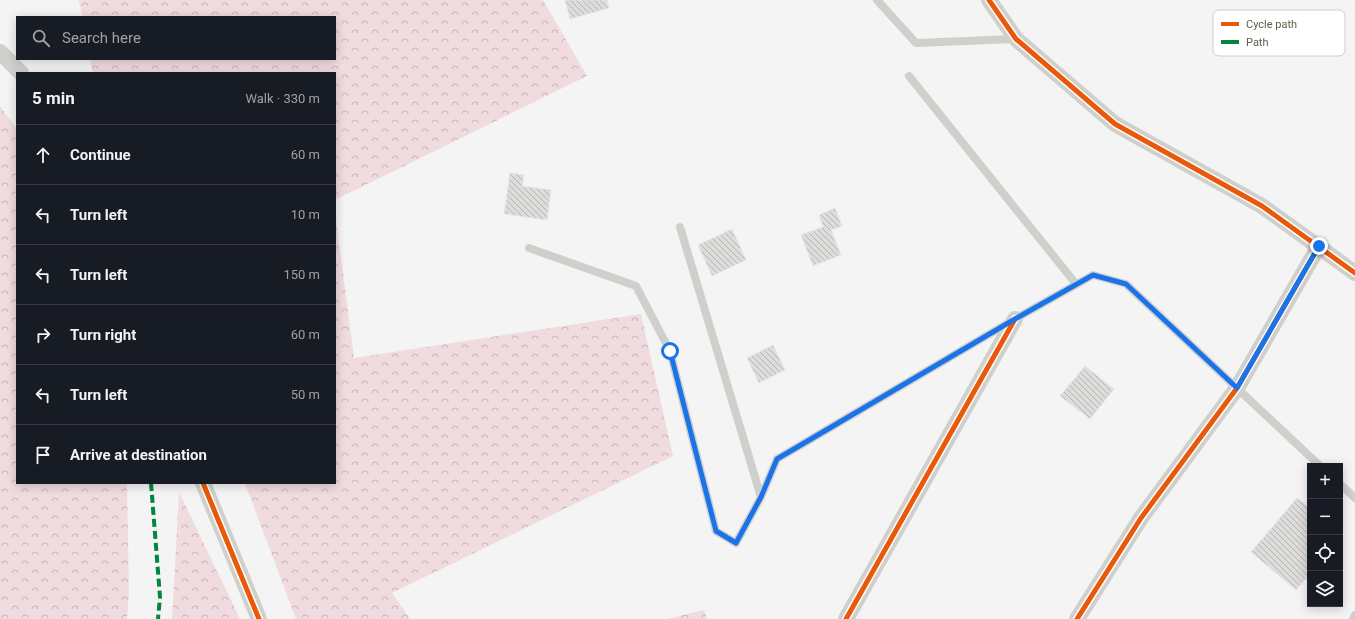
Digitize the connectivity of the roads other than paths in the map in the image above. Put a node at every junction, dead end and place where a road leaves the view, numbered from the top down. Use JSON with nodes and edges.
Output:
{"nodes":[{"id":1,"x":877,"y":0,"type":"edge"},
{"id":2,"x":989,"y":0,"type":"edge"},
{"id":3,"x":1016,"y":38,"type":"junction"},
{"id":4,"x":0,"y":52,"type":"edge"},
{"id":5,"x":20,"y":72,"type":"edge"},
{"id":6,"x":909,"y":76,"type":"dead end"},
{"id":7,"x":680,"y":227,"type":"dead end"},
{"id":8,"x":1319,"y":246,"type":"junction"},
{"id":9,"x":529,"y":248,"type":"dead end"},
{"id":10,"x":1355,"y":273,"type":"edge"},
{"id":11,"x":1076,"y":284,"type":"junction"},
{"id":12,"x":1015,"y":319,"type":"junction"},
{"id":13,"x":1237,"y":388,"type":"junction"},
{"id":14,"x":1317,"y":463,"type":"edge"},
{"id":15,"x":203,"y":484,"type":"edge"},
{"id":16,"x":1343,"y":487,"type":"edge"},
{"id":17,"x":761,"y":497,"type":"junction"},
{"id":18,"x":1355,"y":498,"type":"edge"},
{"id":19,"x":1355,"y":615,"type":"edge"},
{"id":20,"x":259,"y":619,"type":"edge"},
{"id":21,"x":846,"y":619,"type":"edge"},
{"id":22,"x":1077,"y":619,"type":"edge"},
{"id":23,"x":1353,"y":619,"type":"edge"}],
"edges":[{"from":1,"to":3,"type":"lane"},
{"from":2,"to":3,"type":"street"},
{"from":3,"to":8,"type":"street"},
{"from":4,"to":5,"type":"street"},
{"from":6,"to":11,"type":"lane"},
{"from":7,"to":17,"type":"lane"},
{"from":8,"to":10,"type":"street"},
{"from":8,"to":13,"type":"street"},
{"from":9,"to":17,"type":"lane"},
{"from":11,"to":12,"type":"lane"},
{"from":11,"to":13,"type":"lane"},
{"from":12,"to":17,"type":"lane"},
{"from":12,"to":21,"type":"street"},
{"from":13,"to":14,"type":"lane"},
{"from":13,"to":22,"type":"street"},
{"from":15,"to":20,"type":"street"},
{"from":16,"to":18,"type":"lane"},
{"from":19,"to":23,"type":"lane"}]}
